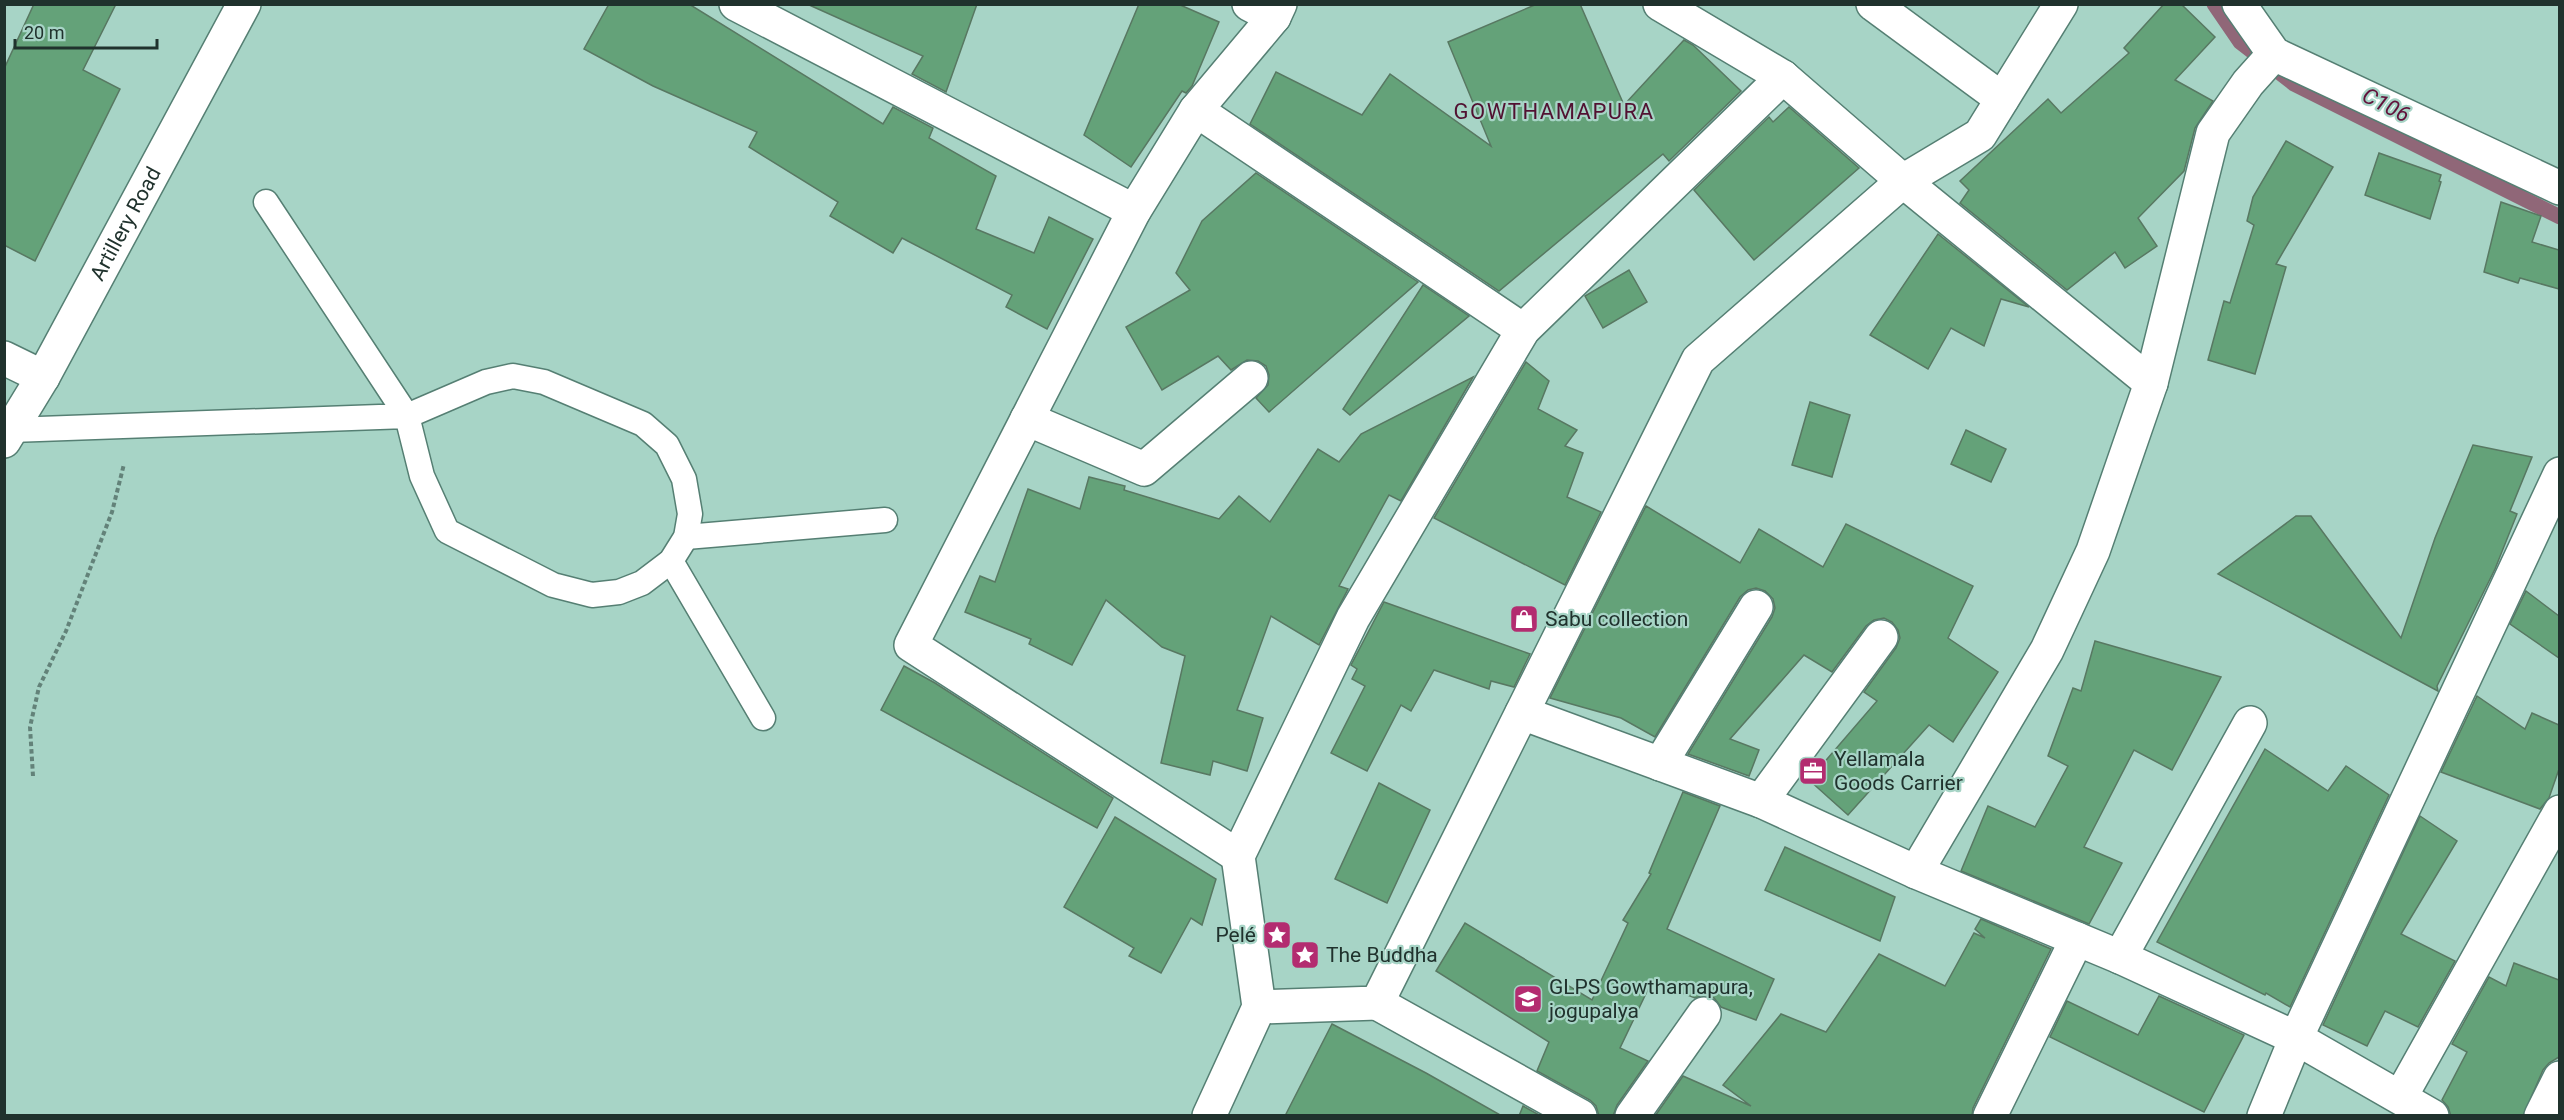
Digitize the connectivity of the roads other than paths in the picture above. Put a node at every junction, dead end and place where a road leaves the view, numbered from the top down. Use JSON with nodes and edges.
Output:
{"nodes":[{"id":1,"x":244,"y":4,"type":"edge"},
{"id":2,"x":735,"y":4,"type":"edge"},
{"id":3,"x":1660,"y":4,"type":"edge"},
{"id":4,"x":1873,"y":4,"type":"edge"},
{"id":5,"x":2061,"y":4,"type":"edge"},
{"id":6,"x":2239,"y":4,"type":"edge"},
{"id":7,"x":1267,"y":9,"type":"edge"},
{"id":8,"x":2273,"y":55,"type":"junction"},
{"id":9,"x":1783,"y":77,"type":"junction"},
{"id":10,"x":2002,"y":99,"type":"junction"},
{"id":11,"x":1196,"y":110,"type":"junction"},
{"id":12,"x":1903,"y":181,"type":"junction"},
{"id":13,"x":2559,"y":188,"type":"edge"},
{"id":14,"x":266,"y":202,"type":"dead end"},
{"id":15,"x":1134,"y":211,"type":"junction"},
{"id":16,"x":1523,"y":330,"type":"junction"},
{"id":17,"x":4,"y":358,"type":"edge"},
{"id":18,"x":43,"y":377,"type":"junction"},
{"id":19,"x":1251,"y":378,"type":"dead end"},
{"id":20,"x":2151,"y":383,"type":"junction"},
{"id":21,"x":407,"y":416,"type":"junction"},
{"id":22,"x":1027,"y":419,"type":"junction"},
{"id":23,"x":8,"y":436,"type":"edge"},
{"id":24,"x":2559,"y":474,"type":"edge"},
{"id":25,"x":885,"y":520,"type":"dead end"},
{"id":26,"x":686,"y":537,"type":"junction"},
{"id":27,"x":671,"y":561,"type":"junction"},
{"id":28,"x":1756,"y":607,"type":"dead end"},
{"id":29,"x":1881,"y":637,"type":"dead end"},
{"id":30,"x":1522,"y":713,"type":"junction"},
{"id":31,"x":763,"y":717,"type":"dead end"},
{"id":32,"x":2250,"y":723,"type":"dead end"},
{"id":33,"x":1660,"y":764,"type":"junction"},
{"id":34,"x":1761,"y":801,"type":"junction"},
{"id":35,"x":2559,"y":812,"type":"edge"},
{"id":36,"x":1238,"y":856,"type":"junction"},
{"id":37,"x":1916,"y":872,"type":"junction"},
{"id":38,"x":2077,"y":939,"type":"junction"},
{"id":39,"x":2120,"y":957,"type":"junction"},
{"id":40,"x":1377,"y":1003,"type":"junction"},
{"id":41,"x":1260,"y":1006,"type":"junction"},
{"id":42,"x":1704,"y":1014,"type":"dead end"},
{"id":43,"x":2296,"y":1038,"type":"junction"},
{"id":44,"x":2559,"y":1078,"type":"edge"},
{"id":45,"x":2401,"y":1096,"type":"junction"},
{"id":46,"x":1209,"y":1116,"type":"edge"},
{"id":47,"x":1580,"y":1116,"type":"edge"},
{"id":48,"x":1632,"y":1116,"type":"edge"},
{"id":49,"x":1990,"y":1116,"type":"edge"},
{"id":50,"x":2264,"y":1116,"type":"edge"},
{"id":51,"x":2432,"y":1116,"type":"edge"},
{"id":52,"x":2541,"y":1116,"type":"edge"}],
"edges":[{"from":1,"to":18,"type":"street","name":"Artillery Road"},
{"from":2,"to":15,"type":"street"},
{"from":3,"to":9,"type":"street"},
{"from":4,"to":10,"type":"street"},
{"from":5,"to":10,"type":"street"},
{"from":6,"to":8,"type":"street"},
{"from":7,"to":11,"type":"street"},
{"from":8,"to":13,"type":"street"},
{"from":8,"to":20,"type":"street"},
{"from":9,"to":12,"type":"street"},
{"from":9,"to":16,"type":"street"},
{"from":10,"to":12,"type":"street"},
{"from":11,"to":15,"type":"street"},
{"from":11,"to":16,"type":"street"},
{"from":12,"to":20,"type":"street"},
{"from":12,"to":30,"type":"street"},
{"from":14,"to":21,"type":"lane"},
{"from":15,"to":22,"type":"street"},
{"from":16,"to":36,"type":"street"},
{"from":17,"to":18,"type":"street"},
{"from":18,"to":23,"type":"street","name":"Artillery Road"},
{"from":19,"to":22,"type":"street"},
{"from":20,"to":37,"type":"street"},
{"from":21,"to":23,"type":"lane"},
{"from":21,"to":26,"type":"lane"},
{"from":21,"to":27,"type":"lane"},
{"from":22,"to":36,"type":"street"},
{"from":24,"to":43,"type":"street"},
{"from":25,"to":26,"type":"lane"},
{"from":26,"to":27,"type":"lane"},
{"from":27,"to":31,"type":"lane"},
{"from":28,"to":33,"type":"street"},
{"from":29,"to":34,"type":"street"},
{"from":30,"to":33,"type":"street"},
{"from":30,"to":40,"type":"street"},
{"from":32,"to":39,"type":"street"},
{"from":33,"to":34,"type":"street"},
{"from":34,"to":37,"type":"street"},
{"from":35,"to":45,"type":"street"},
{"from":36,"to":41,"type":"street"},
{"from":37,"to":38,"type":"street"},
{"from":38,"to":39,"type":"street"},
{"from":38,"to":49,"type":"street"},
{"from":39,"to":43,"type":"street"},
{"from":40,"to":41,"type":"street"},
{"from":40,"to":47,"type":"street"},
{"from":41,"to":46,"type":"street"},
{"from":42,"to":48,"type":"street"},
{"from":43,"to":45,"type":"street"},
{"from":43,"to":50,"type":"street"},
{"from":44,"to":52,"type":"street"},
{"from":45,"to":51,"type":"street"}]}
